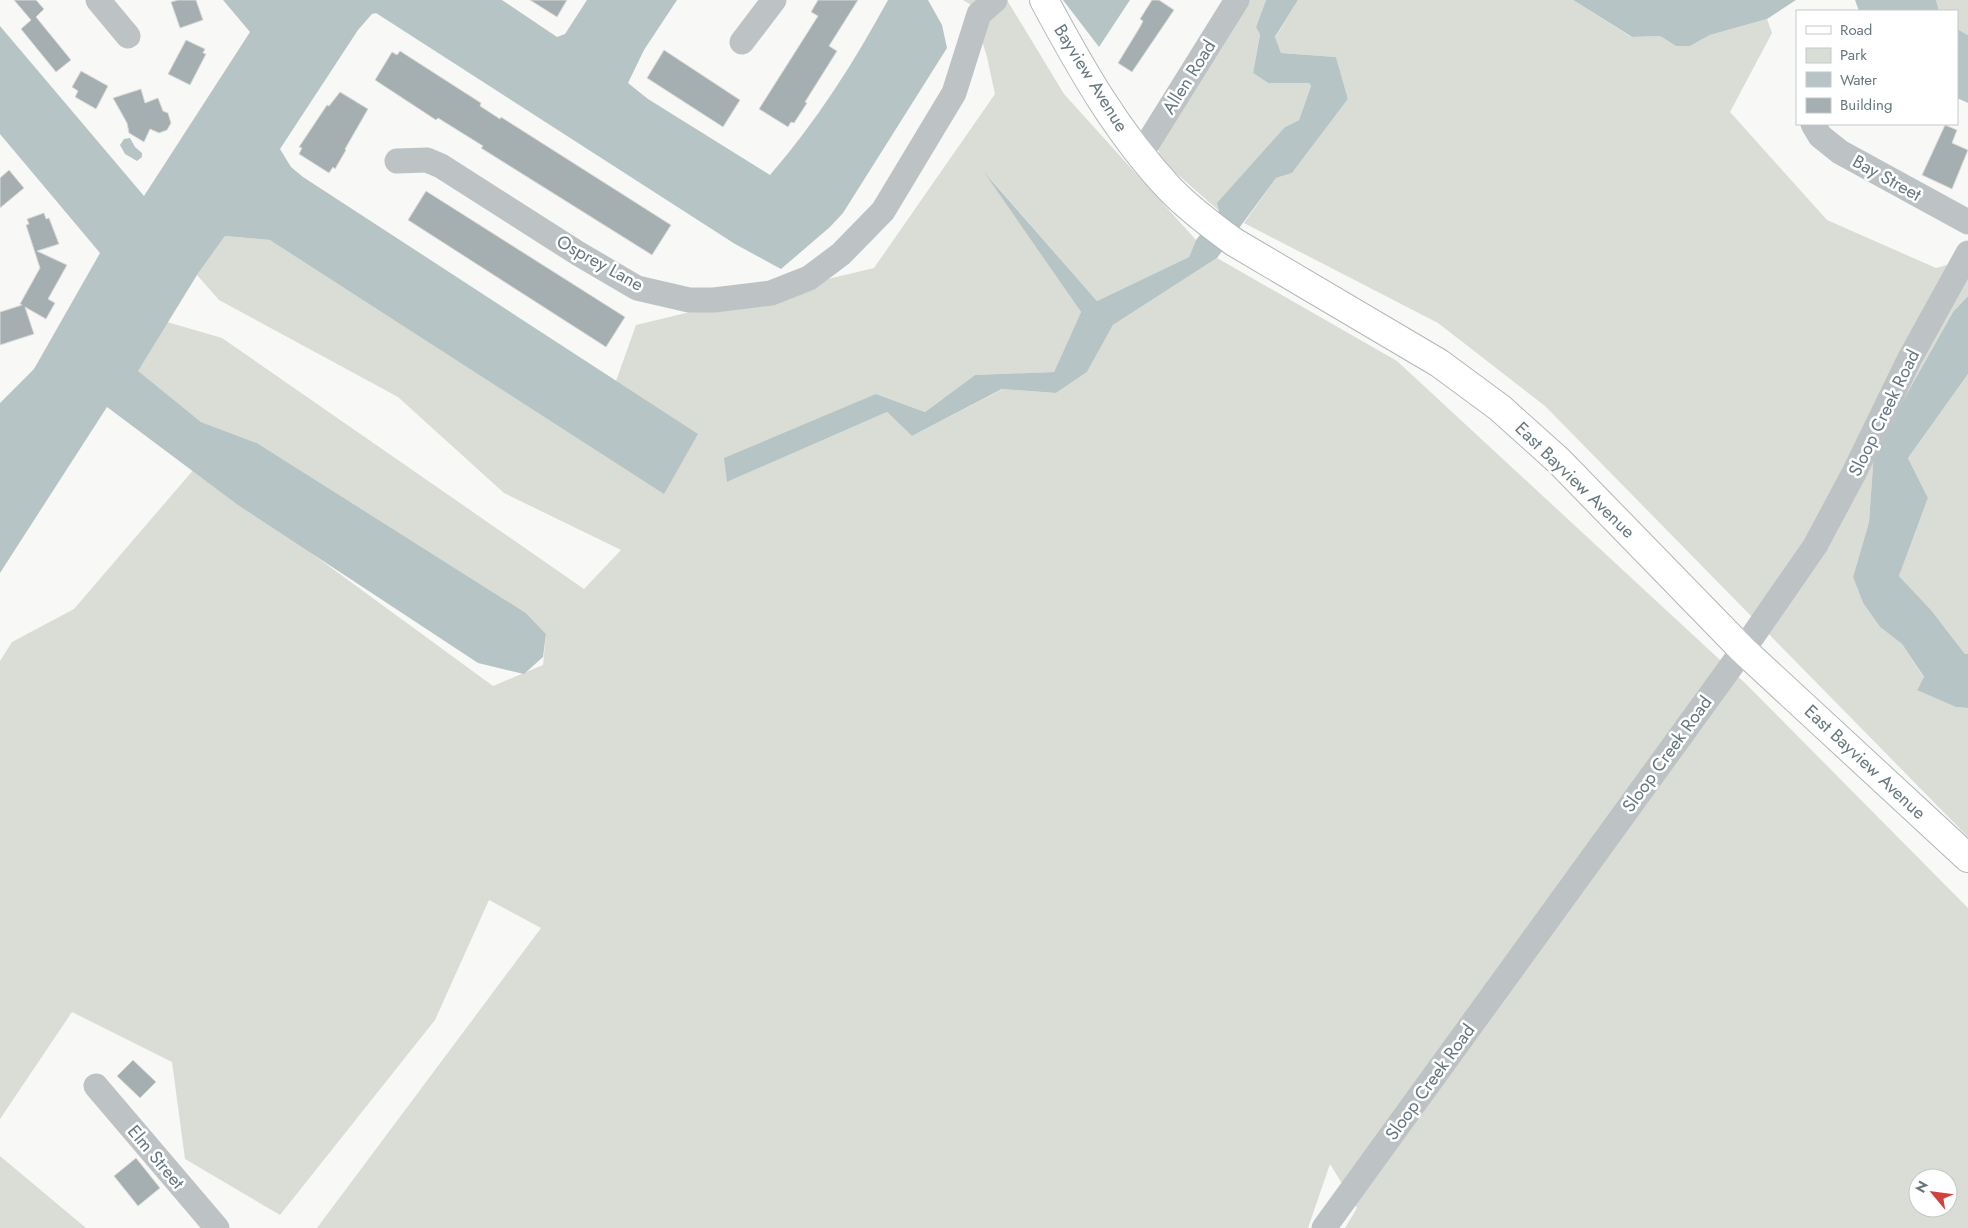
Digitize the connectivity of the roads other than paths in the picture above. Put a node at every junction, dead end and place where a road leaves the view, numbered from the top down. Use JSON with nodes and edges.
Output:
{"nodes":[{"id":1,"x":98,"y":0,"type":"edge"},
{"id":2,"x":774,"y":0,"type":"edge"},
{"id":3,"x":995,"y":0,"type":"edge"},
{"id":4,"x":1044,"y":0,"type":"edge"},
{"id":5,"x":1236,"y":0,"type":"edge"},
{"id":6,"x":128,"y":36,"type":"dead end"},
{"id":7,"x":742,"y":42,"type":"dead end"},
{"id":8,"x":1814,"y":125,"type":"edge"},
{"id":9,"x":1141,"y":154,"type":"junction"},
{"id":10,"x":397,"y":161,"type":"dead end"},
{"id":11,"x":1968,"y":222,"type":"edge"},
{"id":12,"x":1968,"y":253,"type":"edge"},
{"id":13,"x":1743,"y":650,"type":"junction"},
{"id":14,"x":1968,"y":858,"type":"edge"},
{"id":15,"x":96,"y":1086,"type":"dead end"},
{"id":16,"x":216,"y":1228,"type":"edge"},
{"id":17,"x":1324,"y":1228,"type":"edge"}],
"edges":[{"from":1,"to":6,"type":"street"},
{"from":2,"to":7,"type":"street"},
{"from":3,"to":10,"type":"street","name":"Osprey Lane"},
{"from":4,"to":9,"type":"main road","name":"Bayview Avenue"},
{"from":5,"to":9,"type":"street","name":"Allen Road"},
{"from":8,"to":11,"type":"street","name":"Bay Street"},
{"from":9,"to":13,"type":"main road","name":"East Bayview Avenue"},
{"from":12,"to":13,"type":"street","name":"Sloop Creek Road"},
{"from":13,"to":14,"type":"main road","name":"East Bayview Avenue"},
{"from":13,"to":17,"type":"street","name":"Sloop Creek Road"},
{"from":15,"to":16,"type":"street","name":"Elm Street"}]}
